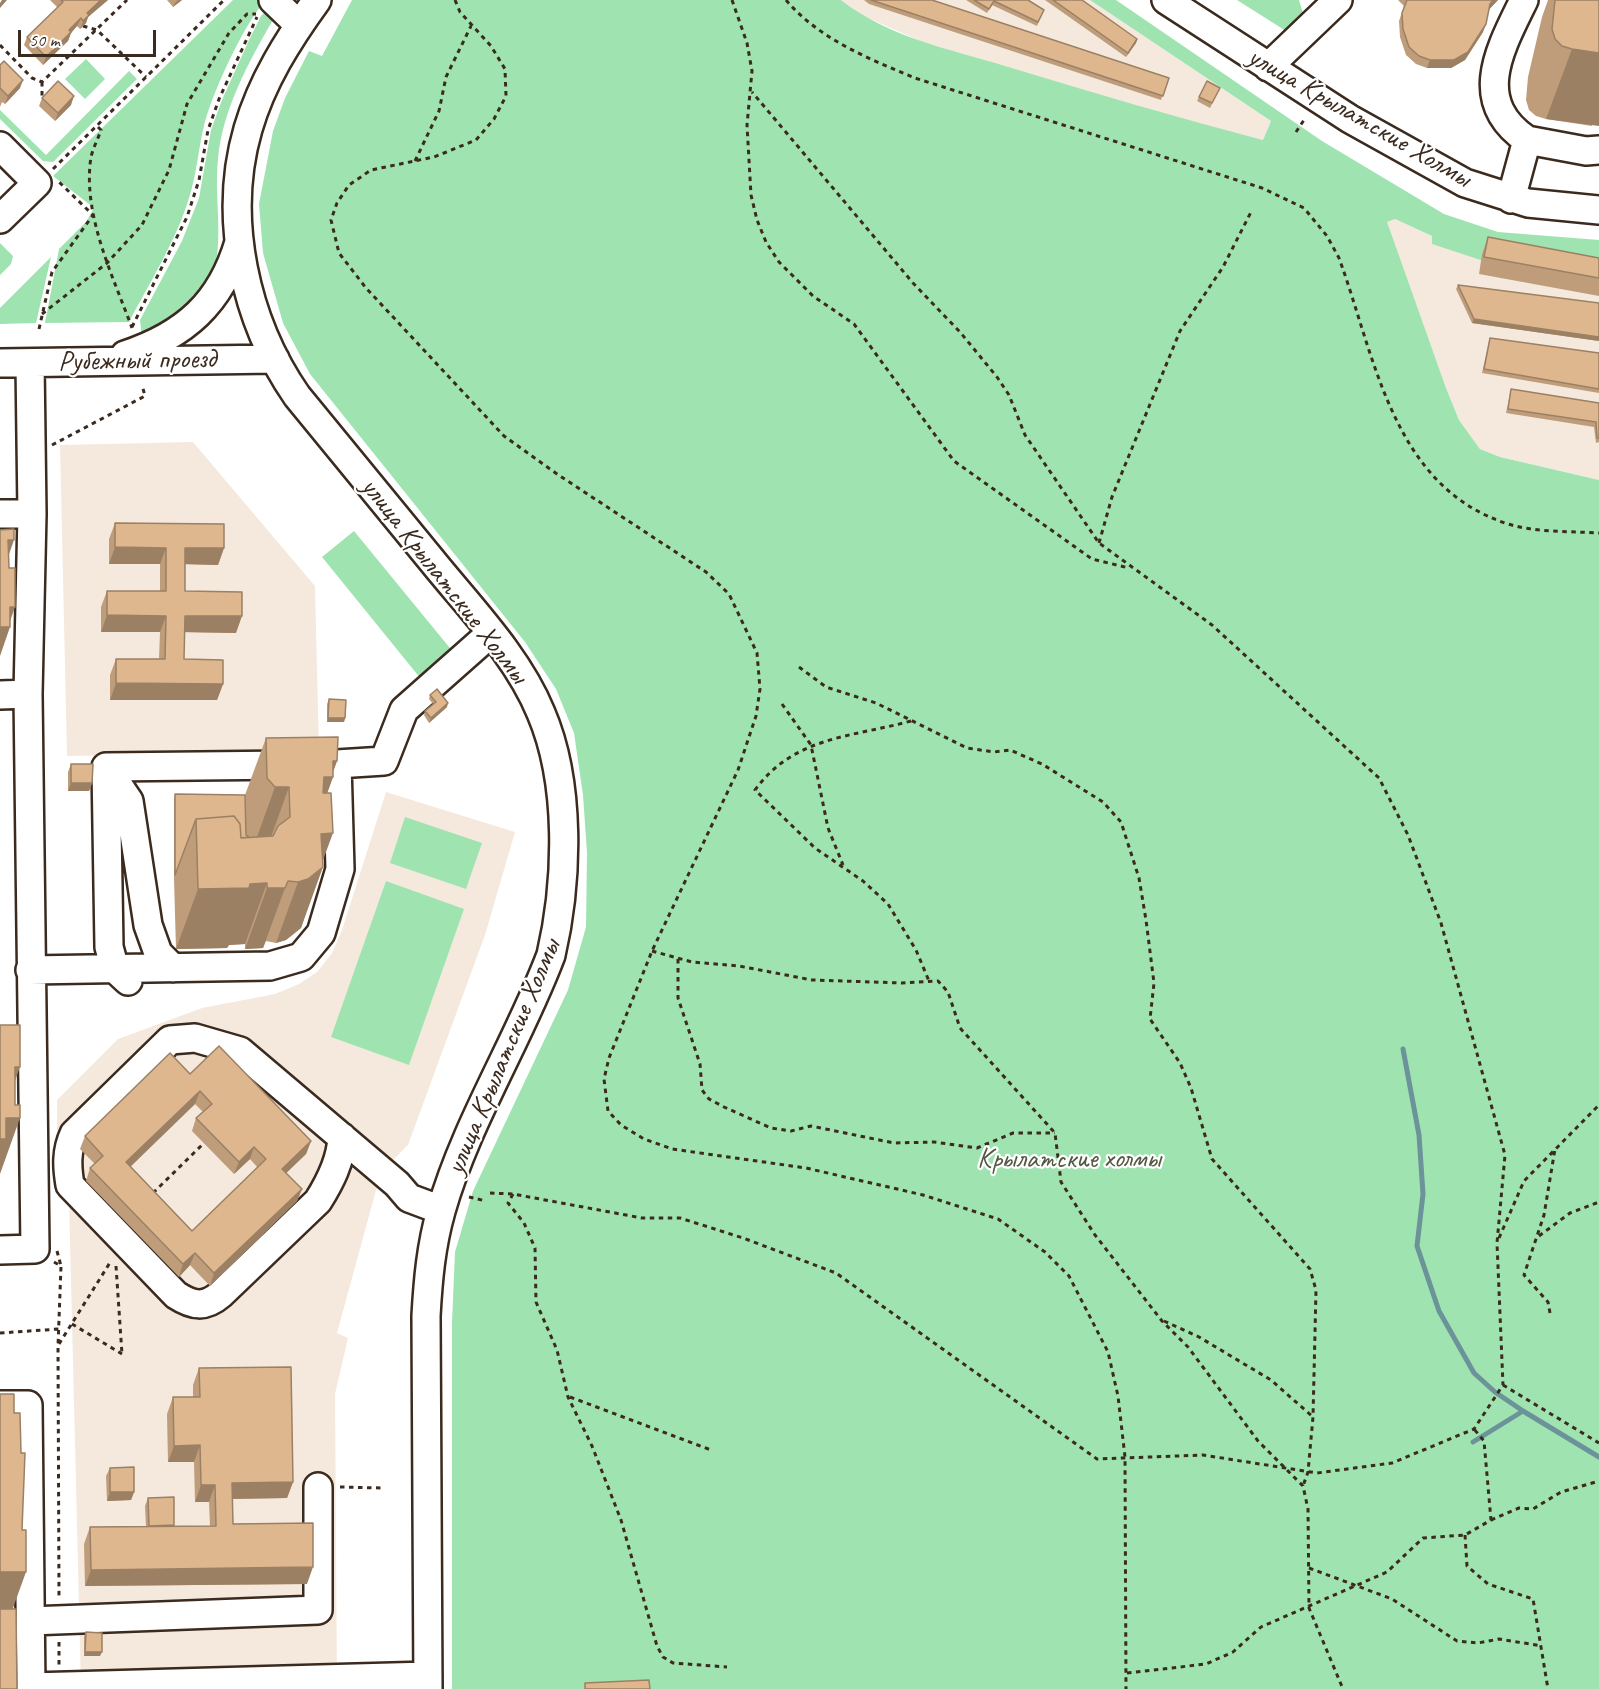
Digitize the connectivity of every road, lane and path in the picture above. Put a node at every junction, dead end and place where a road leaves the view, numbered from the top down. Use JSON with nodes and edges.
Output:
{"nodes":[{"id":1,"x":128,"y":0,"type":"edge"},
{"id":2,"x":225,"y":0,"type":"edge"},
{"id":3,"x":317,"y":0,"type":"edge"},
{"id":4,"x":455,"y":0,"type":"edge"},
{"id":5,"x":732,"y":0,"type":"edge"},
{"id":6,"x":786,"y":0,"type":"edge"},
{"id":7,"x":1167,"y":0,"type":"edge"},
{"id":8,"x":1338,"y":0,"type":"edge"},
{"id":9,"x":1524,"y":0,"type":"edge"},
{"id":10,"x":263,"y":7,"type":"edge"},
{"id":11,"x":83,"y":26,"type":"edge"},
{"id":12,"x":299,"y":26,"type":"junction"},
{"id":13,"x":471,"y":26,"type":"junction"},
{"id":14,"x":97,"y":30,"type":"junction"},
{"id":15,"x":0,"y":45,"type":"edge"},
{"id":16,"x":1269,"y":67,"type":"junction"},
{"id":17,"x":146,"y":77,"type":"junction"},
{"id":18,"x":42,"y":82,"type":"junction"},
{"id":19,"x":752,"y":92,"type":"junction"},
{"id":20,"x":42,"y":98,"type":"edge"},
{"id":21,"x":98,"y":127,"type":"junction"},
{"id":22,"x":1527,"y":140,"type":"junction"},
{"id":23,"x":0,"y":146,"type":"edge"},
{"id":24,"x":1599,"y":150,"type":"edge"},
{"id":25,"x":415,"y":161,"type":"junction"},
{"id":26,"x":43,"y":178,"type":"junction"},
{"id":27,"x":1511,"y":199,"type":"junction"},
{"id":28,"x":1599,"y":210,"type":"edge"},
{"id":29,"x":1251,"y":212,"type":"dead end"},
{"id":30,"x":93,"y":215,"type":"junction"},
{"id":31,"x":0,"y":219,"type":"edge"},
{"id":32,"x":239,"y":240,"type":"junction"},
{"id":33,"x":107,"y":263,"type":"junction"},
{"id":34,"x":42,"y":314,"type":"junction"},
{"id":35,"x":39,"y":329,"type":"dead end"},
{"id":36,"x":275,"y":359,"type":"junction"},
{"id":37,"x":104,"y":362,"type":"junction"},
{"id":38,"x":0,"y":363,"type":"edge"},
{"id":39,"x":30,"y":363,"type":"junction"},
{"id":40,"x":142,"y":386,"type":"dead end"},
{"id":41,"x":49,"y":447,"type":"dead end"},
{"id":42,"x":0,"y":514,"type":"edge"},
{"id":43,"x":32,"y":514,"type":"junction"},
{"id":44,"x":1599,"y":533,"type":"edge"},
{"id":45,"x":1099,"y":543,"type":"junction"},
{"id":46,"x":1131,"y":568,"type":"junction"},
{"id":47,"x":491,"y":633,"type":"junction"},
{"id":48,"x":799,"y":667,"type":"dead end"},
{"id":49,"x":28,"y":694,"type":"junction"},
{"id":50,"x":0,"y":695,"type":"edge"},
{"id":51,"x":782,"y":704,"type":"dead end"},
{"id":52,"x":912,"y":721,"type":"junction"},
{"id":53,"x":811,"y":745,"type":"junction"},
{"id":54,"x":337,"y":765,"type":"junction"},
{"id":55,"x":106,"y":767,"type":"junction"},
{"id":56,"x":844,"y":867,"type":"junction"},
{"id":57,"x":652,"y":951,"type":"junction"},
{"id":58,"x":180,"y":959,"type":"junction"},
{"id":59,"x":678,"y":959,"type":"junction"},
{"id":60,"x":30,"y":970,"type":"junction"},
{"id":61,"x":929,"y":981,"type":"junction"},
{"id":62,"x":1599,"y":1105,"type":"edge"},
{"id":63,"x":1055,"y":1133,"type":"junction"},
{"id":64,"x":342,"y":1137,"type":"junction"},
{"id":65,"x":204,"y":1143,"type":"edge"},
{"id":66,"x":1555,"y":1149,"type":"junction"},
{"id":67,"x":490,"y":1193,"type":"dead end"},
{"id":68,"x":513,"y":1194,"type":"junction"},
{"id":69,"x":146,"y":1200,"type":"edge"},
{"id":70,"x":1599,"y":1202,"type":"edge"},
{"id":71,"x":441,"y":1210,"type":"junction"},
{"id":72,"x":1537,"y":1238,"type":"junction"},
{"id":73,"x":1497,"y":1243,"type":"junction"},
{"id":74,"x":35,"y":1249,"type":"junction"},
{"id":75,"x":0,"y":1250,"type":"edge"},
{"id":76,"x":1550,"y":1313,"type":"dead end"},
{"id":77,"x":1162,"y":1321,"type":"junction"},
{"id":78,"x":72,"y":1324,"type":"junction"},
{"id":79,"x":59,"y":1329,"type":"junction"},
{"id":80,"x":0,"y":1333,"type":"edge"},
{"id":81,"x":58,"y":1346,"type":"junction"},
{"id":82,"x":1503,"y":1385,"type":"junction"},
{"id":83,"x":568,"y":1397,"type":"junction"},
{"id":84,"x":0,"y":1405,"type":"edge"},
{"id":85,"x":1313,"y":1417,"type":"junction"},
{"id":86,"x":1474,"y":1430,"type":"junction"},
{"id":87,"x":1599,"y":1443,"type":"edge"},
{"id":88,"x":711,"y":1450,"type":"dead end"},
{"id":89,"x":1125,"y":1457,"type":"junction"},
{"id":90,"x":1286,"y":1468,"type":"junction"},
{"id":91,"x":1308,"y":1472,"type":"junction"},
{"id":92,"x":1599,"y":1481,"type":"edge"},
{"id":93,"x":318,"y":1486,"type":"joint"},
{"id":94,"x":1303,"y":1486,"type":"junction"},
{"id":95,"x":384,"y":1488,"type":"dead end"},
{"id":96,"x":1491,"y":1520,"type":"junction"},
{"id":97,"x":1465,"y":1535,"type":"junction"},
{"id":98,"x":1309,"y":1568,"type":"junction"},
{"id":99,"x":1357,"y":1586,"type":"junction"},
{"id":100,"x":1309,"y":1608,"type":"junction"},
{"id":101,"x":59,"y":1620,"type":"junction"},
{"id":102,"x":23,"y":1630,"type":"junction"},
{"id":103,"x":1542,"y":1646,"type":"junction"},
{"id":104,"x":727,"y":1667,"type":"dead end"},
{"id":105,"x":1127,"y":1673,"type":"junction"},
{"id":106,"x":428,"y":1683,"type":"edge"},
{"id":107,"x":59,"y":1687,"type":"junction"},
{"id":108,"x":31,"y":1688,"type":"edge"},
{"id":109,"x":1126,"y":1689,"type":"edge"},
{"id":110,"x":1343,"y":1689,"type":"edge"},
{"id":111,"x":1548,"y":1689,"type":"edge"}],
"edges":[{"from":1,"to":14,"type":"path"},
{"from":2,"to":17,"type":"path"},
{"from":3,"to":12,"type":"street","name":"улица Крылатские Холмы"},
{"from":4,"to":13,"type":"path"},
{"from":5,"to":19,"type":"path"},
{"from":6,"to":44,"type":"path"},
{"from":7,"to":16,"type":"street","name":"улица Крылатские Холмы"},
{"from":8,"to":16,"type":"street"},
{"from":9,"to":22,"type":"street"},
{"from":10,"to":12,"type":"street"},
{"from":10,"to":33,"type":"path"},
{"from":10,"to":33,"type":"path"},
{"from":11,"to":14,"type":"path"},
{"from":12,"to":32,"type":"street","name":"улица Крылатские Холмы"},
{"from":13,"to":25,"type":"path"},
{"from":13,"to":25,"type":"path"},
{"from":14,"to":17,"type":"path"},
{"from":14,"to":18,"type":"path"},
{"from":15,"to":18,"type":"path"},
{"from":16,"to":27,"type":"street","name":"улица Крылатские Холмы"},
{"from":17,"to":21,"type":"path"},
{"from":18,"to":20,"type":"path"},
{"from":19,"to":45,"type":"path"},
{"from":19,"to":46,"type":"path"},
{"from":21,"to":26,"type":"path"},
{"from":21,"to":30,"type":"path"},
{"from":22,"to":24,"type":"street"},
{"from":22,"to":27,"type":"street"},
{"from":23,"to":26,"type":"street"},
{"from":25,"to":57,"type":"path"},
{"from":26,"to":30,"type":"path"},
{"from":26,"to":31,"type":"street"},
{"from":27,"to":28,"type":"street","name":"улица Крылатские Холмы"},
{"from":29,"to":45,"type":"path"},
{"from":30,"to":33,"type":"path"},
{"from":30,"to":34,"type":"path"},
{"from":32,"to":36,"type":"street","name":"улица Крылатские Холмы"},
{"from":32,"to":37,"type":"street"},
{"from":33,"to":34,"type":"path"},
{"from":34,"to":35,"type":"path"},
{"from":36,"to":37,"type":"street","name":"Рубежный проезд"},
{"from":36,"to":47,"type":"street","name":"улица Крылатские Холмы"},
{"from":37,"to":39,"type":"street","name":"Рубежный проезд"},
{"from":38,"to":39,"type":"street","name":"Рубежный проезд"},
{"from":39,"to":43,"type":"street"},
{"from":40,"to":41,"type":"path"},
{"from":42,"to":43,"type":"street"},
{"from":43,"to":49,"type":"street"},
{"from":45,"to":46,"type":"path"},
{"from":46,"to":73,"type":"path"},
{"from":47,"to":54,"type":"street"},
{"from":47,"to":71,"type":"street","name":"улица Крылатские Холмы"},
{"from":48,"to":52,"type":"path"},
{"from":49,"to":50,"type":"street"},
{"from":49,"to":60,"type":"street"},
{"from":51,"to":53,"type":"path"},
{"from":52,"to":53,"type":"path"},
{"from":52,"to":85,"type":"path"},
{"from":53,"to":56,"type":"path"},
{"from":53,"to":56,"type":"path"},
{"from":54,"to":55,"type":"street"},
{"from":54,"to":58,"type":"street"},
{"from":55,"to":58,"type":"street"},
{"from":55,"to":58,"type":"street"},
{"from":56,"to":61,"type":"path"},
{"from":57,"to":59,"type":"path"},
{"from":57,"to":89,"type":"path"},
{"from":58,"to":60,"type":"street"},
{"from":59,"to":61,"type":"path"},
{"from":59,"to":63,"type":"path"},
{"from":60,"to":74,"type":"street"},
{"from":61,"to":63,"type":"path"},
{"from":62,"to":66,"type":"path"},
{"from":63,"to":77,"type":"path"},
{"from":64,"to":64,"type":"street"},
{"from":64,"to":71,"type":"street"},
{"from":65,"to":69,"type":"path"},
{"from":66,"to":72,"type":"path"},
{"from":66,"to":73,"type":"path"},
{"from":67,"to":68,"type":"path"},
{"from":68,"to":83,"type":"path"},
{"from":68,"to":89,"type":"path"},
{"from":70,"to":72,"type":"path"},
{"from":71,"to":106,"type":"street","name":"улица Крылатские Холмы"},
{"from":72,"to":76,"type":"path"},
{"from":73,"to":82,"type":"path"},
{"from":74,"to":75,"type":"street"},
{"from":74,"to":79,"type":"path"},
{"from":77,"to":85,"type":"path"},
{"from":77,"to":90,"type":"path"},
{"from":78,"to":78,"type":"path"},
{"from":78,"to":81,"type":"path"},
{"from":79,"to":80,"type":"path"},
{"from":79,"to":81,"type":"path"},
{"from":81,"to":101,"type":"path"},
{"from":82,"to":86,"type":"path"},
{"from":82,"to":87,"type":"path"},
{"from":83,"to":88,"type":"path"},
{"from":83,"to":104,"type":"path"},
{"from":84,"to":102,"type":"street"},
{"from":85,"to":91,"type":"path"},
{"from":86,"to":91,"type":"path"},
{"from":86,"to":96,"type":"path"},
{"from":89,"to":90,"type":"path"},
{"from":89,"to":105,"type":"path"},
{"from":90,"to":91,"type":"path"},
{"from":90,"to":94,"type":"path"},
{"from":91,"to":94,"type":"path"},
{"from":92,"to":96,"type":"path"},
{"from":93,"to":95,"type":"path"},
{"from":93,"to":101,"type":"street"},
{"from":94,"to":98,"type":"path"},
{"from":96,"to":97,"type":"path"},
{"from":97,"to":99,"type":"path"},
{"from":97,"to":103,"type":"path"},
{"from":98,"to":99,"type":"path"},
{"from":98,"to":100,"type":"path"},
{"from":99,"to":100,"type":"path"},
{"from":99,"to":103,"type":"path"},
{"from":100,"to":105,"type":"path"},
{"from":100,"to":110,"type":"path"},
{"from":101,"to":102,"type":"street"},
{"from":101,"to":107,"type":"path"},
{"from":102,"to":108,"type":"street"},
{"from":103,"to":111,"type":"path"},
{"from":105,"to":109,"type":"path"},
{"from":106,"to":107,"type":"street"},
{"from":107,"to":108,"type":"street"}]}
